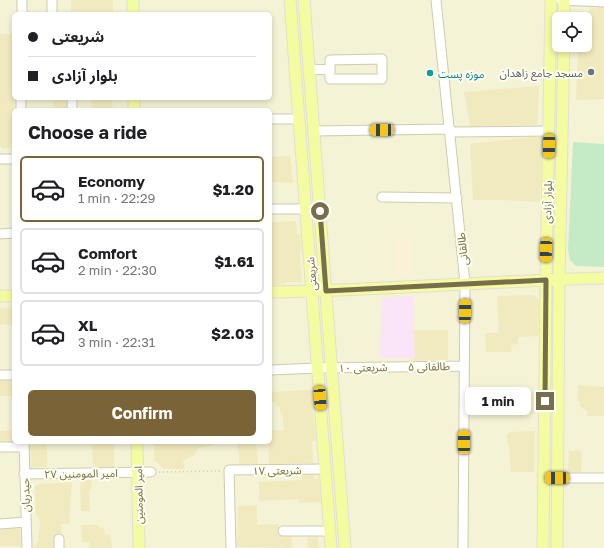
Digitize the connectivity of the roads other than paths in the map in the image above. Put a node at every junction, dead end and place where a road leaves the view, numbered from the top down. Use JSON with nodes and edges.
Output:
{"nodes":[{"id":1,"x":22,"y":0,"type":"edge"},
{"id":2,"x":52,"y":0,"type":"edge"},
{"id":3,"x":133,"y":0,"type":"edge"},
{"id":4,"x":290,"y":0,"type":"edge"},
{"id":5,"x":304,"y":0,"type":"edge"},
{"id":6,"x":436,"y":0,"type":"edge"},
{"id":7,"x":551,"y":0,"type":"edge"},
{"id":8,"x":563,"y":0,"type":"edge"},
{"id":9,"x":604,"y":2,"type":"edge"},
{"id":10,"x":22,"y":12,"type":"edge"},
{"id":11,"x":52,"y":12,"type":"edge"},
{"id":12,"x":133,"y":12,"type":"edge"},
{"id":13,"x":564,"y":12,"type":"edge"},
{"id":14,"x":564,"y":52,"type":"edge"},
{"id":15,"x":309,"y":69,"type":"junction"},
{"id":16,"x":330,"y":70,"type":"junction"},
{"id":17,"x":272,"y":119,"type":"edge"},
{"id":18,"x":299,"y":119,"type":"junction"},
{"id":19,"x":450,"y":131,"type":"junction"},
{"id":20,"x":549,"y":131,"type":"junction"},
{"id":21,"x":314,"y":132,"type":"junction"},
{"id":22,"x":0,"y":159,"type":"edge"},
{"id":23,"x":12,"y":159,"type":"edge"},
{"id":24,"x":382,"y":197,"type":"dead end"},
{"id":25,"x":457,"y":198,"type":"junction"},
{"id":26,"x":272,"y":209,"type":"edge"},
{"id":27,"x":306,"y":209,"type":"junction"},
{"id":28,"x":12,"y":233,"type":"edge"},
{"id":29,"x":0,"y":234,"type":"edge"},
{"id":30,"x":604,"y":278,"type":"edge"},
{"id":31,"x":559,"y":279,"type":"junction"},
{"id":32,"x":546,"y":280,"type":"junction"},
{"id":33,"x":465,"y":283,"type":"junction"},
{"id":34,"x":313,"y":291,"type":"junction"},
{"id":35,"x":326,"y":291,"type":"junction"},
{"id":36,"x":272,"y":292,"type":"edge"},
{"id":37,"x":0,"y":296,"type":"edge"},
{"id":38,"x":12,"y":296,"type":"edge"},
{"id":39,"x":464,"y":366,"type":"junction"},
{"id":40,"x":332,"y":367,"type":"junction"},
{"id":41,"x":394,"y":367,"type":"joint"},
{"id":42,"x":318,"y":368,"type":"junction"},
{"id":43,"x":272,"y":370,"type":"edge"},
{"id":44,"x":12,"y":375,"type":"edge"},
{"id":45,"x":0,"y":376,"type":"edge"},
{"id":46,"x":24,"y":444,"type":"edge"},
{"id":47,"x":137,"y":444,"type":"edge"},
{"id":48,"x":0,"y":447,"type":"edge"},
{"id":49,"x":325,"y":469,"type":"junction"},
{"id":50,"x":138,"y":472,"type":"junction"},
{"id":51,"x":152,"y":472,"type":"road end"},
{"id":52,"x":24,"y":474,"type":"junction"},
{"id":53,"x":544,"y":478,"type":"junction"},
{"id":54,"x":557,"y":478,"type":"junction"},
{"id":55,"x":604,"y":478,"type":"edge"},
{"id":56,"x":26,"y":522,"type":"junction"},
{"id":57,"x":0,"y":524,"type":"edge"},
{"id":58,"x":284,"y":531,"type":"dead end"},
{"id":59,"x":330,"y":531,"type":"junction"},
{"id":60,"x":27,"y":548,"type":"edge"},
{"id":61,"x":138,"y":548,"type":"edge"},
{"id":62,"x":231,"y":548,"type":"edge"},
{"id":63,"x":331,"y":548,"type":"edge"},
{"id":64,"x":345,"y":548,"type":"edge"},
{"id":65,"x":463,"y":548,"type":"edge"},
{"id":66,"x":543,"y":548,"type":"edge"},
{"id":67,"x":557,"y":548,"type":"edge"}],
"edges":[{"from":1,"to":10,"type":"street"},
{"from":2,"to":11,"type":"street"},
{"from":3,"to":12,"type":"main road"},
{"from":4,"to":18,"type":"main road","name":"شریعتی"},
{"from":5,"to":15,"type":"main road","name":"شریعتی"},
{"from":6,"to":19,"type":"street","name":"طالقانی"},
{"from":7,"to":20,"type":"main road","name":"بلوار آزادی"},
{"from":8,"to":9,"type":"street"},
{"from":8,"to":13,"type":"main road"},
{"from":14,"to":31,"type":"main road","name":"بلوار آزادی"},
{"from":15,"to":16,"type":"street"},
{"from":15,"to":21,"type":"main road","name":"شریعتی"},
{"from":16,"to":16,"type":"street"},
{"from":17,"to":18,"type":"street"},
{"from":18,"to":27,"type":"main road","name":"شریعتی"},
{"from":19,"to":20,"type":"street"},
{"from":19,"to":21,"type":"street"},
{"from":19,"to":25,"type":"street","name":"طالقانی"},
{"from":20,"to":32,"type":"main road","name":"بلوار آزادی"},
{"from":21,"to":35,"type":"main road","name":"شریعتی"},
{"from":22,"to":23,"type":"street"},
{"from":24,"to":25,"type":"street"},
{"from":25,"to":33,"type":"street","name":"طالقانی"},
{"from":26,"to":27,"type":"street"},
{"from":27,"to":34,"type":"main road","name":"شریعتی"},
{"from":28,"to":29,"type":"street"},
{"from":30,"to":31,"type":"main road"},
{"from":31,"to":32,"type":"main road"},
{"from":31,"to":54,"type":"main road","name":"بلوار آزادی"},
{"from":32,"to":33,"type":"main road"},
{"from":32,"to":53,"type":"main road","name":"بلوار آزادی"},
{"from":33,"to":35,"type":"main road"},
{"from":33,"to":39,"type":"street","name":"طالقانی"},
{"from":34,"to":35,"type":"main road"},
{"from":34,"to":36,"type":"main road"},
{"from":34,"to":42,"type":"main road","name":"شریعتی"},
{"from":35,"to":40,"type":"main road","name":"شریعتی"},
{"from":37,"to":38,"type":"main road"},
{"from":39,"to":41,"type":"street","name":"طالقانی ۵"},
{"from":39,"to":65,"type":"street","name":"طالقانی"},
{"from":40,"to":41,"type":"street","name":"شریعتی ۱۰"},
{"from":40,"to":42,"type":"street","name":"شریعتی ۱۰"},
{"from":40,"to":64,"type":"main road","name":"شریعتی"},
{"from":42,"to":43,"type":"street","name":"شریعتی ۱۰"},
{"from":42,"to":49,"type":"main road","name":"شریعتی"},
{"from":44,"to":45,"type":"street"},
{"from":46,"to":48,"type":"street"},
{"from":46,"to":52,"type":"street","name":"حیدریان"},
{"from":47,"to":50,"type":"main road","name":"امیر المومنین"},
{"from":49,"to":59,"type":"main road","name":"شریعتی"},
{"from":49,"to":62,"type":"street","name":"شریعتی ۱۷"},
{"from":50,"to":51,"type":"street","name":"امیر المومنین ۲۷"},
{"from":50,"to":52,"type":"street","name":"امیر المومنین ۲۷"},
{"from":50,"to":61,"type":"main road","name":"امیر المومنین"},
{"from":52,"to":56,"type":"street","name":"حیدریان"},
{"from":53,"to":54,"type":"street"},
{"from":53,"to":66,"type":"main road","name":"بلوار آزادی"},
{"from":54,"to":55,"type":"street"},
{"from":54,"to":67,"type":"main road","name":"بلوار آزادی"},
{"from":56,"to":57,"type":"street"},
{"from":56,"to":60,"type":"street","name":"حیدریان"},
{"from":58,"to":59,"type":"street"},
{"from":59,"to":63,"type":"main road","name":"شریعتی"}]}
